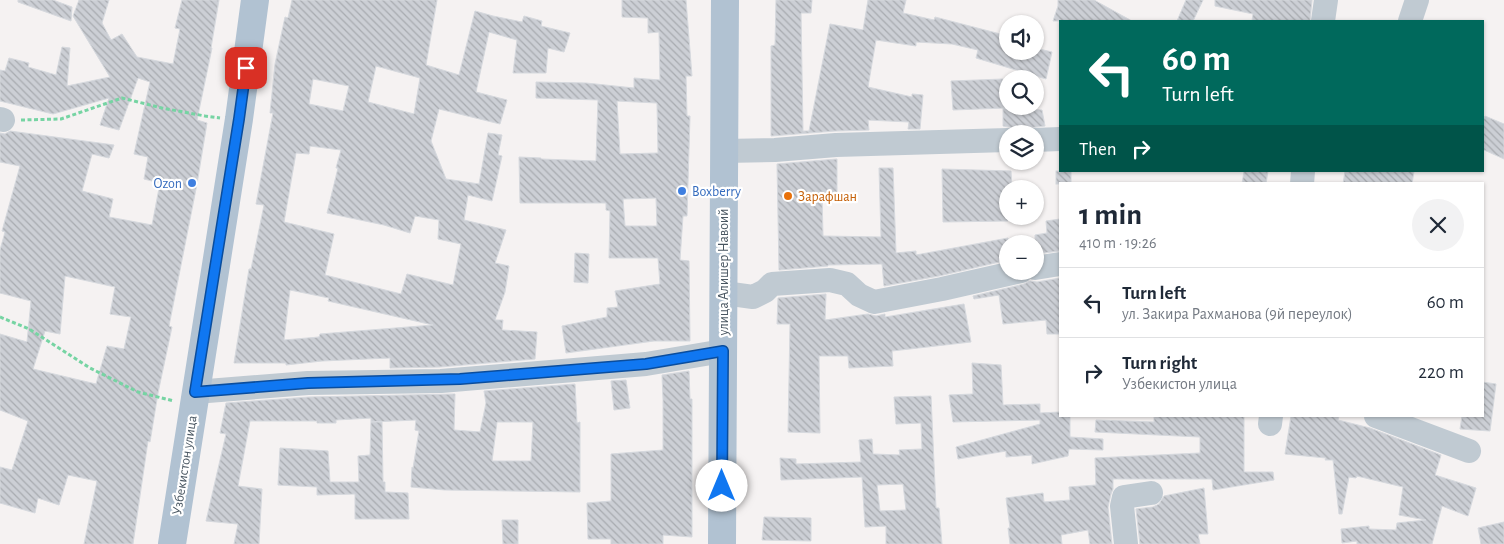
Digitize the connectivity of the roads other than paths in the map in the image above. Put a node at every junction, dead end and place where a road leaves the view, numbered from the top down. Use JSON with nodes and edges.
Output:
{"nodes":[{"id":1,"x":255,"y":0,"type":"edge"},
{"id":2,"x":725,"y":0,"type":"edge"},
{"id":3,"x":1326,"y":0,"type":"edge"},
{"id":4,"x":1417,"y":0,"type":"edge"},
{"id":5,"x":1323,"y":20,"type":"edge"},
{"id":6,"x":1410,"y":20,"type":"edge"},
{"id":7,"x":1059,"y":139,"type":"edge"},
{"id":8,"x":999,"y":140,"type":"edge"},
{"id":9,"x":1044,"y":140,"type":"edge"},
{"id":10,"x":724,"y":151,"type":"junction"},
{"id":11,"x":1059,"y":264,"type":"edge"},
{"id":12,"x":1044,"y":267,"type":"edge"},
{"id":13,"x":999,"y":276,"type":"edge"},
{"id":14,"x":724,"y":293,"type":"junction"},
{"id":15,"x":723,"y":351,"type":"junction"},
{"id":16,"x":194,"y":399,"type":"junction"},
{"id":17,"x":1379,"y":417,"type":"edge"},
{"id":18,"x":1469,"y":451,"type":"dead end"},
{"id":19,"x":1151,"y":493,"type":"dead end"},
{"id":20,"x":172,"y":544,"type":"edge"},
{"id":21,"x":722,"y":544,"type":"edge"},
{"id":22,"x":1126,"y":544,"type":"edge"}],
"edges":[{"from":1,"to":16,"type":"main road","name":"Узбекистон улица"},
{"from":2,"to":10,"type":"main road","name":"улица Алишер Навоий"},
{"from":3,"to":5,"type":"street"},
{"from":4,"to":6,"type":"street"},
{"from":7,"to":9,"type":"street"},
{"from":8,"to":10,"type":"street"},
{"from":10,"to":14,"type":"main road","name":"улица Алишер Навоий"},
{"from":11,"to":12,"type":"street"},
{"from":13,"to":14,"type":"street"},
{"from":14,"to":15,"type":"main road","name":"улица Алишер Навоий"},
{"from":15,"to":16,"type":"street"},
{"from":15,"to":21,"type":"main road","name":"улица Алишер Навоий"},
{"from":16,"to":20,"type":"main road","name":"Узбекистон улица"},
{"from":17,"to":18,"type":"street"},
{"from":19,"to":22,"type":"street"}]}
